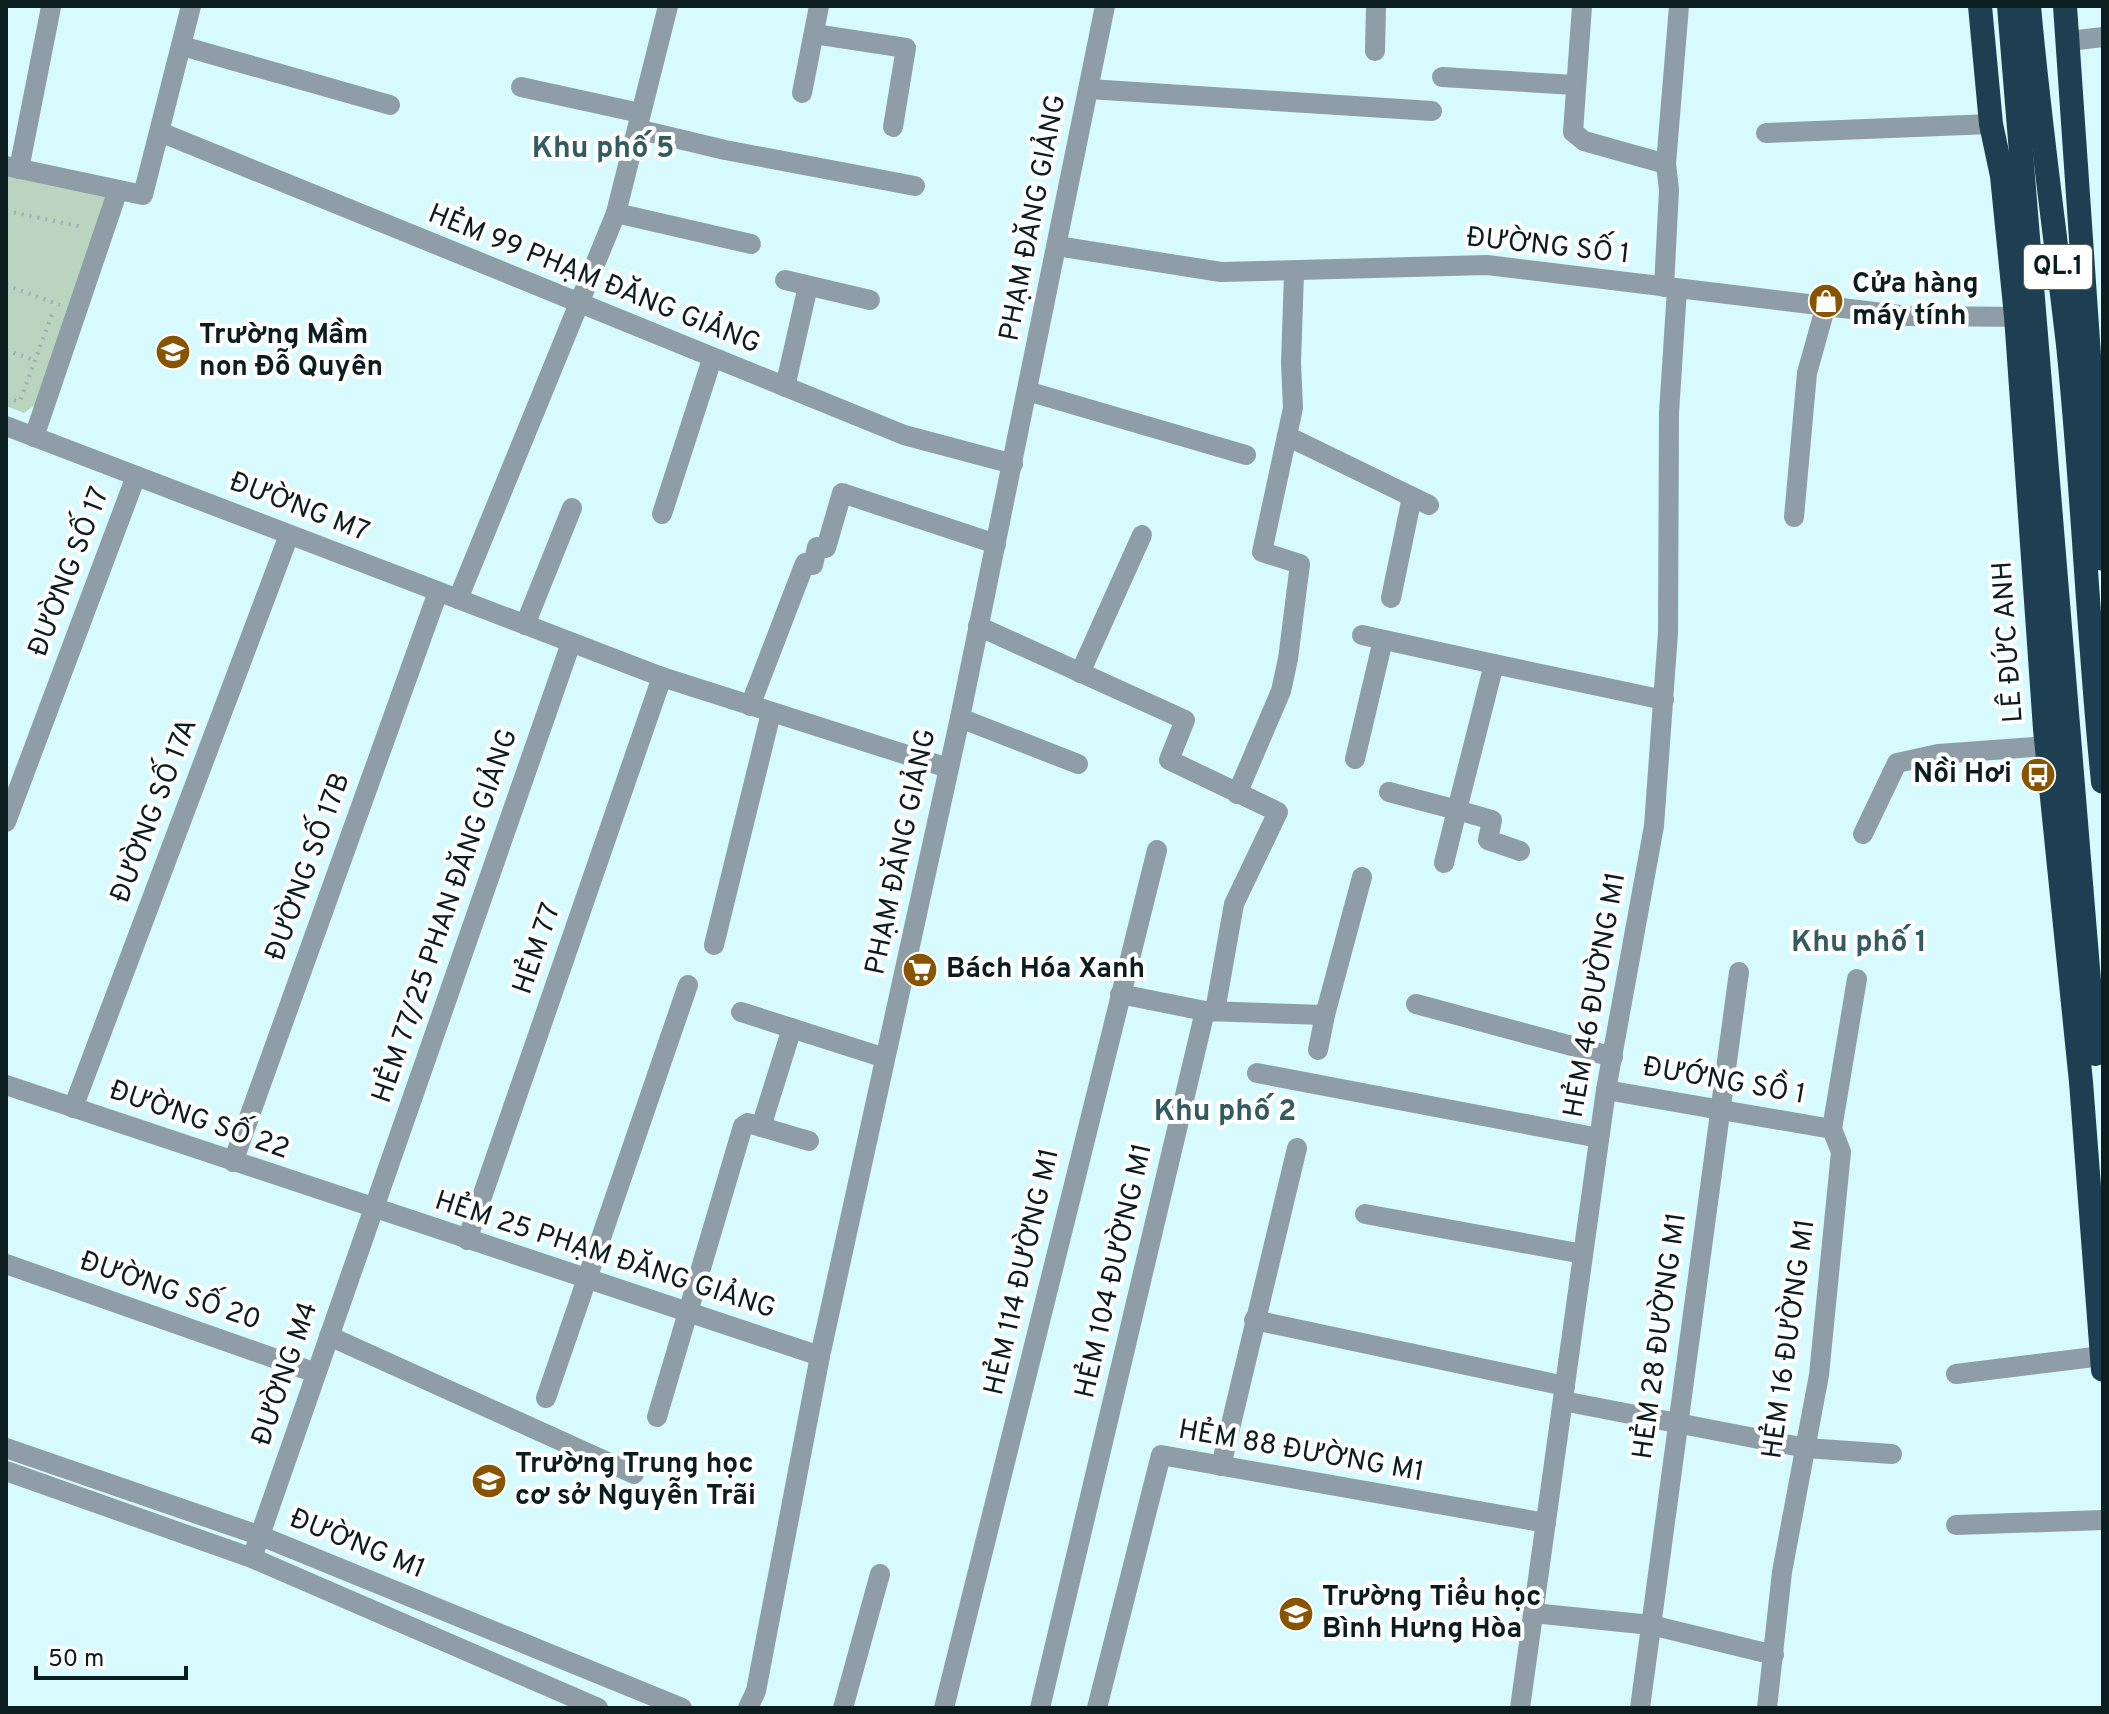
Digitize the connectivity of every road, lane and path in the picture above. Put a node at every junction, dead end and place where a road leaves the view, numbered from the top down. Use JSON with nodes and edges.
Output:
{"nodes":[{"id":1,"x":191,"y":6,"type":"edge"},
{"id":2,"x":668,"y":6,"type":"edge"},
{"id":3,"x":819,"y":6,"type":"edge"},
{"id":4,"x":1105,"y":6,"type":"edge"},
{"id":5,"x":1376,"y":6,"type":"edge"},
{"id":6,"x":1582,"y":6,"type":"edge"},
{"id":7,"x":1679,"y":6,"type":"edge"},
{"id":8,"x":1980,"y":6,"type":"edge"},
{"id":9,"x":1997,"y":6,"type":"edge"},
{"id":10,"x":2009,"y":6,"type":"edge"},
{"id":11,"x":2029,"y":6,"type":"edge"},
{"id":12,"x":2046,"y":6,"type":"edge"},
{"id":13,"x":2065,"y":6,"type":"edge"},
{"id":14,"x":51,"y":7,"type":"edge"},
{"id":15,"x":814,"y":34,"type":"junction"},
{"id":16,"x":2103,"y":37,"type":"edge"},
{"id":17,"x":2069,"y":41,"type":"junction"},
{"id":18,"x":182,"y":46,"type":"junction"},
{"id":19,"x":1375,"y":51,"type":"dead end"},
{"id":20,"x":1442,"y":77,"type":"dead end"},
{"id":21,"x":1574,"y":85,"type":"junction"},
{"id":22,"x":521,"y":87,"type":"dead end"},
{"id":23,"x":1089,"y":89,"type":"junction"},
{"id":24,"x":802,"y":93,"type":"dead end"},
{"id":25,"x":390,"y":105,"type":"dead end"},
{"id":26,"x":1432,"y":111,"type":"dead end"},
{"id":27,"x":639,"y":121,"type":"junction"},
{"id":28,"x":893,"y":127,"type":"dead end"},
{"id":29,"x":2021,"y":130,"type":"junction"},
{"id":30,"x":160,"y":132,"type":"junction"},
{"id":31,"x":1766,"y":133,"type":"dead end"},
{"id":32,"x":2074,"y":139,"type":"junction"},
{"id":33,"x":1666,"y":164,"type":"junction"},
{"id":34,"x":13,"y":167,"type":"edge"},
{"id":35,"x":915,"y":186,"type":"dead end"},
{"id":36,"x":118,"y":190,"type":"junction"},
{"id":37,"x":6,"y":211,"type":"edge"},
{"id":38,"x":616,"y":213,"type":"junction"},
{"id":39,"x":88,"y":214,"type":"dead end"},
{"id":40,"x":83,"y":227,"type":"junction"},
{"id":41,"x":79,"y":240,"type":"dead end"},
{"id":42,"x":751,"y":244,"type":"dead end"},
{"id":43,"x":1057,"y":246,"type":"junction"},
{"id":44,"x":1294,"y":273,"type":"junction"},
{"id":45,"x":785,"y":280,"type":"dead end"},
{"id":46,"x":6,"y":285,"type":"edge"},
{"id":47,"x":808,"y":286,"type":"junction"},
{"id":48,"x":1671,"y":288,"type":"junction"},
{"id":49,"x":61,"y":291,"type":"dead end"},
{"id":50,"x":870,"y":300,"type":"dead end"},
{"id":51,"x":56,"y":304,"type":"junction"},
{"id":52,"x":579,"y":304,"type":"junction"},
{"id":53,"x":1826,"y":305,"type":"junction"},
{"id":54,"x":77,"y":311,"type":"junction"},
{"id":55,"x":2024,"y":317,"type":"junction"},
{"id":56,"x":2086,"y":346,"type":"edge"},
{"id":57,"x":6,"y":350,"type":"edge"},
{"id":58,"x":712,"y":359,"type":"junction"},
{"id":59,"x":36,"y":361,"type":"junction"},
{"id":60,"x":2070,"y":379,"type":"junction"},
{"id":61,"x":785,"y":387,"type":"junction"},
{"id":62,"x":1027,"y":391,"type":"junction"},
{"id":63,"x":6,"y":399,"type":"edge"},
{"id":64,"x":2090,"y":402,"type":"junction"},
{"id":65,"x":6,"y":426,"type":"edge"},
{"id":66,"x":1287,"y":436,"type":"junction"},
{"id":67,"x":34,"y":437,"type":"junction"},
{"id":68,"x":1246,"y":455,"type":"dead end"},
{"id":69,"x":1013,"y":464,"type":"junction"},
{"id":70,"x":136,"y":476,"type":"junction"},
{"id":71,"x":572,"y":508,"type":"dead end"},
{"id":72,"x":662,"y":514,"type":"dead end"},
{"id":73,"x":1794,"y":517,"type":"dead end"},
{"id":74,"x":289,"y":535,"type":"junction"},
{"id":75,"x":1142,"y":535,"type":"dead end"},
{"id":76,"x":996,"y":544,"type":"junction"},
{"id":77,"x":2103,"y":559,"type":"edge"},
{"id":78,"x":438,"y":592,"type":"junction"},
{"id":79,"x":1391,"y":598,"type":"dead end"},
{"id":80,"x":458,"y":599,"type":"junction"},
{"id":81,"x":525,"y":625,"type":"junction"},
{"id":82,"x":978,"y":626,"type":"junction"},
{"id":83,"x":1362,"y":635,"type":"dead end"},
{"id":84,"x":1383,"y":640,"type":"junction"},
{"id":85,"x":571,"y":643,"type":"junction"},
{"id":86,"x":1494,"y":664,"type":"junction"},
{"id":87,"x":1080,"y":673,"type":"junction"},
{"id":88,"x":662,"y":677,"type":"junction"},
{"id":89,"x":1664,"y":700,"type":"junction"},
{"id":90,"x":750,"y":706,"type":"junction"},
{"id":91,"x":771,"y":713,"type":"junction"},
{"id":92,"x":960,"y":718,"type":"junction"},
{"id":93,"x":2047,"y":746,"type":"junction"},
{"id":94,"x":1355,"y":759,"type":"dead end"},
{"id":95,"x":1078,"y":764,"type":"dead end"},
{"id":96,"x":948,"y":768,"type":"junction"},
{"id":97,"x":2103,"y":782,"type":"edge"},
{"id":98,"x":1389,"y":792,"type":"dead end"},
{"id":99,"x":1237,"y":794,"type":"junction"},
{"id":100,"x":1457,"y":810,"type":"junction"},
{"id":101,"x":6,"y":822,"type":"edge"},
{"id":102,"x":1863,"y":834,"type":"dead end"},
{"id":103,"x":1157,"y":850,"type":"dead end"},
{"id":104,"x":1520,"y":851,"type":"dead end"},
{"id":105,"x":1444,"y":863,"type":"dead end"},
{"id":106,"x":1362,"y":877,"type":"dead end"},
{"id":107,"x":714,"y":945,"type":"dead end"},
{"id":108,"x":1739,"y":972,"type":"dead end"},
{"id":109,"x":1857,"y":979,"type":"dead end"},
{"id":110,"x":688,"y":985,"type":"dead end"},
{"id":111,"x":1120,"y":994,"type":"junction"},
{"id":112,"x":1416,"y":1004,"type":"dead end"},
{"id":113,"x":1210,"y":1011,"type":"junction"},
{"id":114,"x":741,"y":1012,"type":"dead end"},
{"id":115,"x":1325,"y":1015,"type":"junction"},
{"id":116,"x":792,"y":1028,"type":"junction"},
{"id":117,"x":1318,"y":1050,"type":"dead end"},
{"id":118,"x":1613,"y":1057,"type":"junction"},
{"id":119,"x":885,"y":1058,"type":"junction"},
{"id":120,"x":1257,"y":1073,"type":"dead end"},
{"id":121,"x":6,"y":1085,"type":"edge"},
{"id":122,"x":1606,"y":1090,"type":"junction"},
{"id":123,"x":73,"y":1108,"type":"junction"},
{"id":124,"x":1719,"y":1110,"type":"junction"},
{"id":125,"x":761,"y":1127,"type":"junction"},
{"id":126,"x":1832,"y":1129,"type":"junction"},
{"id":127,"x":1599,"y":1138,"type":"junction"},
{"id":128,"x":809,"y":1141,"type":"dead end"},
{"id":129,"x":1297,"y":1148,"type":"dead end"},
{"id":130,"x":2103,"y":1152,"type":"edge"},
{"id":131,"x":233,"y":1162,"type":"junction"},
{"id":132,"x":373,"y":1209,"type":"junction"},
{"id":133,"x":1365,"y":1214,"type":"dead end"},
{"id":134,"x":467,"y":1240,"type":"junction"},
{"id":135,"x":1583,"y":1254,"type":"junction"},
{"id":136,"x":6,"y":1264,"type":"edge"},
{"id":137,"x":589,"y":1280,"type":"junction"},
{"id":138,"x":688,"y":1313,"type":"junction"},
{"id":139,"x":1254,"y":1320,"type":"junction"},
{"id":140,"x":329,"y":1336,"type":"junction"},
{"id":141,"x":820,"y":1356,"type":"junction"},
{"id":142,"x":2102,"y":1356,"type":"edge"},
{"id":143,"x":2103,"y":1370,"type":"edge"},
{"id":144,"x":316,"y":1373,"type":"junction"},
{"id":145,"x":1956,"y":1374,"type":"dead end"},
{"id":146,"x":1564,"y":1394,"type":"junction"},
{"id":147,"x":546,"y":1398,"type":"dead end"},
{"id":148,"x":657,"y":1417,"type":"dead end"},
{"id":149,"x":1677,"y":1422,"type":"junction"},
{"id":150,"x":6,"y":1448,"type":"edge"},
{"id":151,"x":1806,"y":1448,"type":"junction"},
{"id":152,"x":1892,"y":1454,"type":"dead end"},
{"id":153,"x":1221,"y":1466,"type":"junction"},
{"id":154,"x":6,"y":1471,"type":"edge"},
{"id":155,"x":634,"y":1474,"type":"dead end"},
{"id":156,"x":2103,"y":1520,"type":"edge"},
{"id":157,"x":1546,"y":1523,"type":"junction"},
{"id":158,"x":1956,"y":1525,"type":"dead end"},
{"id":159,"x":261,"y":1536,"type":"junction"},
{"id":160,"x":252,"y":1558,"type":"junction"},
{"id":161,"x":880,"y":1574,"type":"dead end"},
{"id":162,"x":1533,"y":1613,"type":"junction"},
{"id":163,"x":1651,"y":1625,"type":"junction"},
{"id":164,"x":1774,"y":1655,"type":"junction"},
{"id":165,"x":598,"y":1708,"type":"edge"},
{"id":166,"x":682,"y":1708,"type":"edge"},
{"id":167,"x":748,"y":1708,"type":"edge"},
{"id":168,"x":843,"y":1708,"type":"edge"},
{"id":169,"x":944,"y":1708,"type":"edge"},
{"id":170,"x":1040,"y":1708,"type":"edge"},
{"id":171,"x":1097,"y":1708,"type":"edge"},
{"id":172,"x":1520,"y":1708,"type":"edge"},
{"id":173,"x":1640,"y":1708,"type":"edge"},
{"id":174,"x":1767,"y":1708,"type":"edge"}],
"edges":[{"from":1,"to":18,"type":"street"},
{"from":2,"to":27,"type":"street"},
{"from":3,"to":15,"type":"street"},
{"from":4,"to":23,"type":"street","name":"PHẠM ĐĂNG GIẢNG"},
{"from":5,"to":19,"type":"street"},
{"from":6,"to":21,"type":"street"},
{"from":7,"to":33,"type":"street","name":"HẺM 46 ĐƯỜNG M1"},
{"from":8,"to":29,"type":"highway","name":"LÊ ĐỨC ANH","number":"QL.1"},
{"from":9,"to":29,"type":"highway","number":"QL.1"},
{"from":10,"to":29,"type":"highway","number":"QL.1"},
{"from":11,"to":29,"type":"highway","number":"QL.1"},
{"from":12,"to":29,"type":"highway","number":"QL.1"},
{"from":13,"to":17,"type":"highway","name":"LÊ ĐỨC ANH","number":"QL.1"},
{"from":14,"to":34,"type":"street"},
{"from":15,"to":24,"type":"street"},
{"from":15,"to":28,"type":"street"},
{"from":16,"to":17,"type":"street"},
{"from":17,"to":32,"type":"highway","name":"LÊ ĐỨC ANH","number":"QL.1"},
{"from":18,"to":25,"type":"street"},
{"from":18,"to":30,"type":"street"},
{"from":20,"to":21,"type":"street"},
{"from":21,"to":33,"type":"street"},
{"from":22,"to":27,"type":"street"},
{"from":23,"to":26,"type":"street"},
{"from":23,"to":43,"type":"street","name":"PHẠM ĐĂNG GIẢNG"},
{"from":27,"to":35,"type":"street"},
{"from":27,"to":38,"type":"street"},
{"from":29,"to":31,"type":"street"},
{"from":29,"to":32,"type":"highway"},
{"from":29,"to":55,"type":"highway","name":"LÊ ĐỨC ANH","number":"QL.1"},
{"from":29,"to":56,"type":"highway","name":"LÊ ĐỨC ANH","number":"QL.1"},
{"from":30,"to":36,"type":"street"},
{"from":30,"to":52,"type":"street","name":"HẺM 99 PHẠM ĐĂNG GIẢNG"},
{"from":32,"to":56,"type":"highway","name":"LÊ ĐỨC ANH","number":"QL.1"},
{"from":33,"to":48,"type":"street","name":"HẺM 46 ĐƯỜNG M1"},
{"from":34,"to":36,"type":"street"},
{"from":36,"to":54,"type":"street"},
{"from":37,"to":40,"type":"path"},
{"from":38,"to":42,"type":"street"},
{"from":38,"to":52,"type":"street"},
{"from":39,"to":40,"type":"path"},
{"from":40,"to":41,"type":"path"},
{"from":43,"to":44,"type":"street","name":"ĐƯỜNG SỐ 1"},
{"from":43,"to":62,"type":"street","name":"PHẠM ĐĂNG GIẢNG"},
{"from":44,"to":48,"type":"street","name":"ĐƯỜNG SỐ 1"},
{"from":44,"to":66,"type":"street"},
{"from":45,"to":47,"type":"street"},
{"from":46,"to":51,"type":"path"},
{"from":47,"to":50,"type":"street"},
{"from":47,"to":61,"type":"street"},
{"from":48,"to":53,"type":"street","name":"ĐƯỜNG SỐ 1"},
{"from":48,"to":89,"type":"street","name":"HẺM 46 ĐƯỜNG M1"},
{"from":49,"to":51,"type":"path"},
{"from":51,"to":54,"type":"path"},
{"from":51,"to":59,"type":"path"},
{"from":52,"to":58,"type":"street","name":"HẺM 99 PHẠM ĐĂNG GIẢNG"},
{"from":52,"to":80,"type":"street"},
{"from":53,"to":55,"type":"street","name":"ĐƯỜNG SỐ 1"},
{"from":53,"to":73,"type":"street"},
{"from":54,"to":67,"type":"street"},
{"from":55,"to":93,"type":"highway","name":"LÊ ĐỨC ANH"},
{"from":55,"to":130,"type":"highway","name":"LÊ ĐỨC ANH","number":"QL.1"},
{"from":56,"to":60,"type":"highway","name":"LÊ ĐỨC ANH","number":"QL.1"},
{"from":56,"to":64,"type":"highway","name":"LÊ ĐỨC ANH","number":"QL.1"},
{"from":57,"to":59,"type":"path"},
{"from":58,"to":61,"type":"street","name":"HẺM 99 PHẠM ĐĂNG GIẢNG"},
{"from":58,"to":72,"type":"street"},
{"from":59,"to":63,"type":"path"},
{"from":60,"to":64,"type":"highway"},
{"from":60,"to":97,"type":"highway","name":"LÊ ĐỨC ANH","number":"QL.1"},
{"from":61,"to":69,"type":"street","name":"HẺM 99 PHẠM ĐĂNG GIẢNG"},
{"from":62,"to":68,"type":"street"},
{"from":62,"to":69,"type":"street","name":"PHẠM ĐĂNG GIẢNG"},
{"from":64,"to":77,"type":"highway","name":"LÊ ĐỨC ANH","number":"QL.1"},
{"from":65,"to":67,"type":"street","name":"ĐƯỜNG M7"},
{"from":66,"to":79,"type":"street"},
{"from":66,"to":99,"type":"street"},
{"from":67,"to":70,"type":"street","name":"ĐƯỜNG M7"},
{"from":69,"to":76,"type":"street","name":"PHẠM ĐĂNG GIẢNG"},
{"from":70,"to":74,"type":"street","name":"ĐƯỜNG M7"},
{"from":70,"to":101,"type":"street","name":"ĐƯỜNG SỐ 17"},
{"from":71,"to":81,"type":"street"},
{"from":74,"to":78,"type":"street","name":"ĐƯỜNG M7"},
{"from":74,"to":123,"type":"street","name":"ĐƯỜNG SỐ 17A"},
{"from":75,"to":87,"type":"street"},
{"from":76,"to":82,"type":"street","name":"PHẠM ĐĂNG GIẢNG"},
{"from":76,"to":90,"type":"street"},
{"from":78,"to":80,"type":"street","name":"ĐƯỜNG M7"},
{"from":78,"to":131,"type":"street","name":"ĐƯỜNG SỐ 17B"},
{"from":80,"to":81,"type":"street","name":"ĐƯỜNG M7"},
{"from":81,"to":85,"type":"street","name":"ĐƯỜNG M7"},
{"from":82,"to":87,"type":"street"},
{"from":82,"to":92,"type":"street","name":"PHẠM ĐĂNG GIẢNG"},
{"from":83,"to":84,"type":"street"},
{"from":84,"to":86,"type":"street"},
{"from":84,"to":94,"type":"street"},
{"from":85,"to":88,"type":"street","name":"ĐƯỜNG M7"},
{"from":85,"to":132,"type":"street","name":"HẺM 77/25 PHAN ĐĂNG GIẢNG"},
{"from":86,"to":89,"type":"street"},
{"from":86,"to":100,"type":"street"},
{"from":87,"to":99,"type":"street"},
{"from":88,"to":90,"type":"street","name":"ĐƯỜNG M7"},
{"from":88,"to":134,"type":"street","name":"HẺM 77"},
{"from":89,"to":118,"type":"street","name":"HẺM 46 ĐƯỜNG M1"},
{"from":90,"to":91,"type":"street","name":"ĐƯỜNG M7"},
{"from":91,"to":96,"type":"street","name":"ĐƯỜNG M7"},
{"from":91,"to":107,"type":"street"},
{"from":92,"to":95,"type":"street"},
{"from":92,"to":96,"type":"street","name":"PHẠM ĐĂNG GIẢNG"},
{"from":93,"to":102,"type":"street"},
{"from":93,"to":142,"type":"highway","name":"LÊ ĐỨC ANH"},
{"from":96,"to":119,"type":"street","name":"PHẠM ĐĂNG GIẢNG"},
{"from":98,"to":100,"type":"street"},
{"from":99,"to":113,"type":"street","name":"HẺM 104 ĐƯỜNG M1"},
{"from":100,"to":104,"type":"street"},
{"from":100,"to":105,"type":"street"},
{"from":103,"to":111,"type":"street","name":"HẺM 114 ĐƯỜNG M1"},
{"from":106,"to":115,"type":"street"},
{"from":108,"to":124,"type":"street","name":"HẺM 28 ĐƯỜNG M1"},
{"from":109,"to":126,"type":"street","name":"HẺM 16 ĐƯỜNG M1"},
{"from":110,"to":137,"type":"street"},
{"from":111,"to":113,"type":"street"},
{"from":111,"to":169,"type":"street","name":"HẺM 114 ĐƯỜNG M1"},
{"from":112,"to":118,"type":"street"},
{"from":113,"to":115,"type":"street"},
{"from":113,"to":170,"type":"street","name":"HẺM 104 ĐƯỜNG M1"},
{"from":114,"to":116,"type":"street"},
{"from":115,"to":117,"type":"street"},
{"from":116,"to":119,"type":"street"},
{"from":116,"to":125,"type":"street"},
{"from":118,"to":122,"type":"street","name":"HẺM 46 ĐƯỜNG M1"},
{"from":119,"to":141,"type":"street","name":"PHẠM ĐĂNG GIẢNG"},
{"from":120,"to":127,"type":"street"},
{"from":121,"to":123,"type":"street","name":"ĐƯỜNG SỐ 22"},
{"from":122,"to":124,"type":"street","name":"ĐƯỚNG SỒ 1"},
{"from":122,"to":127,"type":"street","name":"HẺM 46 ĐƯỜNG M1"},
{"from":123,"to":131,"type":"street","name":"ĐƯỜNG SỐ 22"},
{"from":124,"to":126,"type":"street","name":"ĐƯỚNG SỒ 1"},
{"from":124,"to":149,"type":"street","name":"HẺM 28 ĐƯỜNG M1"},
{"from":125,"to":128,"type":"street"},
{"from":125,"to":138,"type":"street"},
{"from":126,"to":151,"type":"street","name":"HẺM 16 ĐƯỜNG M1"},
{"from":127,"to":135,"type":"street","name":"HẺM 46 ĐƯỜNG M1"},
{"from":129,"to":139,"type":"street"},
{"from":131,"to":132,"type":"street","name":"ĐƯỜNG SỐ 22"},
{"from":132,"to":134,"type":"street","name":"HẺM 25 PHẠM ĐĂNG GIẢNG"},
{"from":132,"to":140,"type":"street","name":"ĐƯỜNG M4"},
{"from":133,"to":135,"type":"street"},
{"from":134,"to":137,"type":"street","name":"HẺM 25 PHẠM ĐĂNG GIẢNG"},
{"from":135,"to":146,"type":"street","name":"HẺM 46 ĐƯỜNG M1"},
{"from":136,"to":144,"type":"street","name":"ĐƯỜNG SỐ 20"},
{"from":137,"to":138,"type":"street","name":"HẺM 25 PHẠM ĐĂNG GIẢNG"},
{"from":137,"to":147,"type":"street"},
{"from":138,"to":141,"type":"street","name":"HẺM 25 PHẠM ĐĂNG GIẢNG"},
{"from":138,"to":148,"type":"street"},
{"from":139,"to":146,"type":"street"},
{"from":139,"to":153,"type":"street"},
{"from":140,"to":144,"type":"street","name":"ĐƯỜNG M4"},
{"from":140,"to":155,"type":"street"},
{"from":141,"to":167,"type":"street","name":"PHẠM ĐĂNG GIẢNG"},
{"from":142,"to":143,"type":"highway","name":"LÊ ĐỨC ANH"},
{"from":142,"to":145,"type":"street"},
{"from":144,"to":159,"type":"street","name":"ĐƯỜNG M4"},
{"from":146,"to":149,"type":"street"},
{"from":146,"to":157,"type":"street","name":"HẺM 46 ĐƯỜNG M1"},
{"from":149,"to":151,"type":"street"},
{"from":149,"to":163,"type":"street","name":"HẺM 28 ĐƯỜNG M1"},
{"from":150,"to":159,"type":"street","name":"ĐƯỜNG M1"},
{"from":151,"to":152,"type":"street"},
{"from":151,"to":164,"type":"street","name":"HẺM 16 ĐƯỜNG M1"},
{"from":153,"to":157,"type":"street","name":"HẺM 88 ĐƯỜNG M1"},
{"from":153,"to":171,"type":"street","name":"HẺM 88 ĐƯỜNG M1"},
{"from":154,"to":160,"type":"street","name":"ĐƯỜNG M1"},
{"from":156,"to":158,"type":"street"},
{"from":157,"to":162,"type":"street","name":"HẺM 46 ĐƯỜNG M1"},
{"from":159,"to":160,"type":"street","name":"ĐƯỜNG M4"},
{"from":159,"to":166,"type":"street","name":"ĐƯỜNG M1"},
{"from":160,"to":165,"type":"street","name":"ĐƯỜNG M1"},
{"from":161,"to":168,"type":"street"},
{"from":162,"to":163,"type":"street"},
{"from":162,"to":172,"type":"street","name":"HẺM 46 ĐƯỜNG M1"},
{"from":163,"to":164,"type":"street"},
{"from":163,"to":173,"type":"street","name":"HẺM 28 ĐƯỜNG M1"},
{"from":164,"to":174,"type":"street","name":"HẺM 16 ĐƯỜNG M1"}]}
